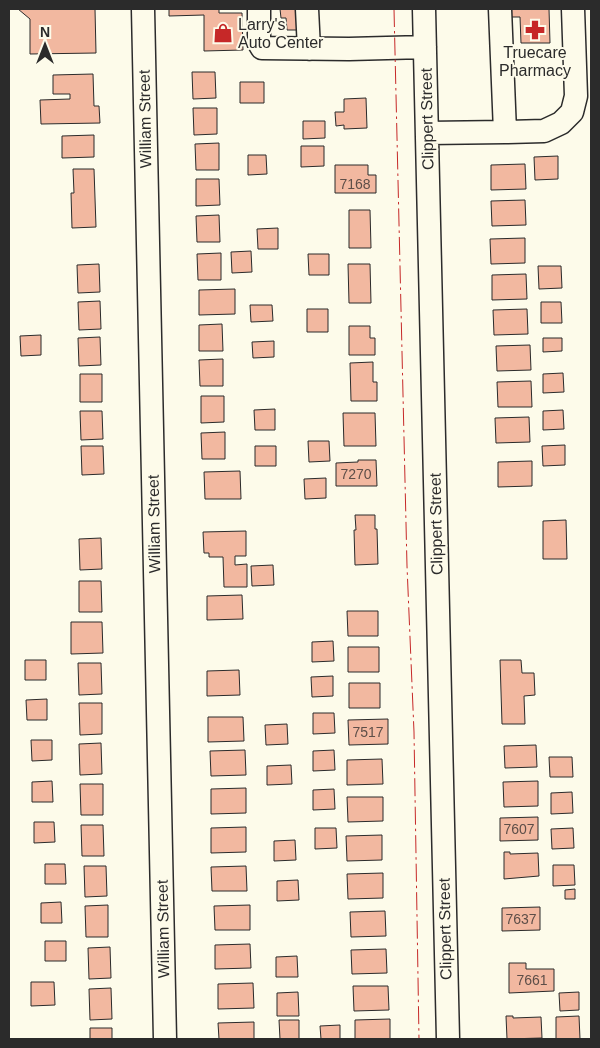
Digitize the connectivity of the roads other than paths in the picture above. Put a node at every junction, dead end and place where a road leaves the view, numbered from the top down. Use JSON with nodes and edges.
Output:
{"nodes":[{"id":1,"x":143,"y":9,"type":"edge"},
{"id":2,"x":259,"y":9,"type":"edge"},
{"id":3,"x":307,"y":9,"type":"edge"},
{"id":4,"x":424,"y":9,"type":"edge"},
{"id":5,"x":500,"y":9,"type":"edge"},
{"id":6,"x":573,"y":9,"type":"edge"},
{"id":7,"x":425,"y":47,"type":"junction"},
{"id":8,"x":309,"y":49,"type":"junction"},
{"id":9,"x":505,"y":132,"type":"junction"},
{"id":10,"x":427,"y":133,"type":"junction"},
{"id":11,"x":165,"y":1039,"type":"edge"},
{"id":12,"x":448,"y":1039,"type":"edge"}],
"edges":[{"from":1,"to":11,"type":"street","name":"William Street"},
{"from":2,"to":8,"type":"street"},
{"from":3,"to":8,"type":"street"},
{"from":4,"to":7,"type":"street","name":"Clippert Street"},
{"from":5,"to":9,"type":"street"},
{"from":6,"to":9,"type":"street"},
{"from":7,"to":8,"type":"street"},
{"from":7,"to":10,"type":"street","name":"Clippert Street"},
{"from":9,"to":10,"type":"street"},
{"from":10,"to":12,"type":"street","name":"Clippert Street"}]}
